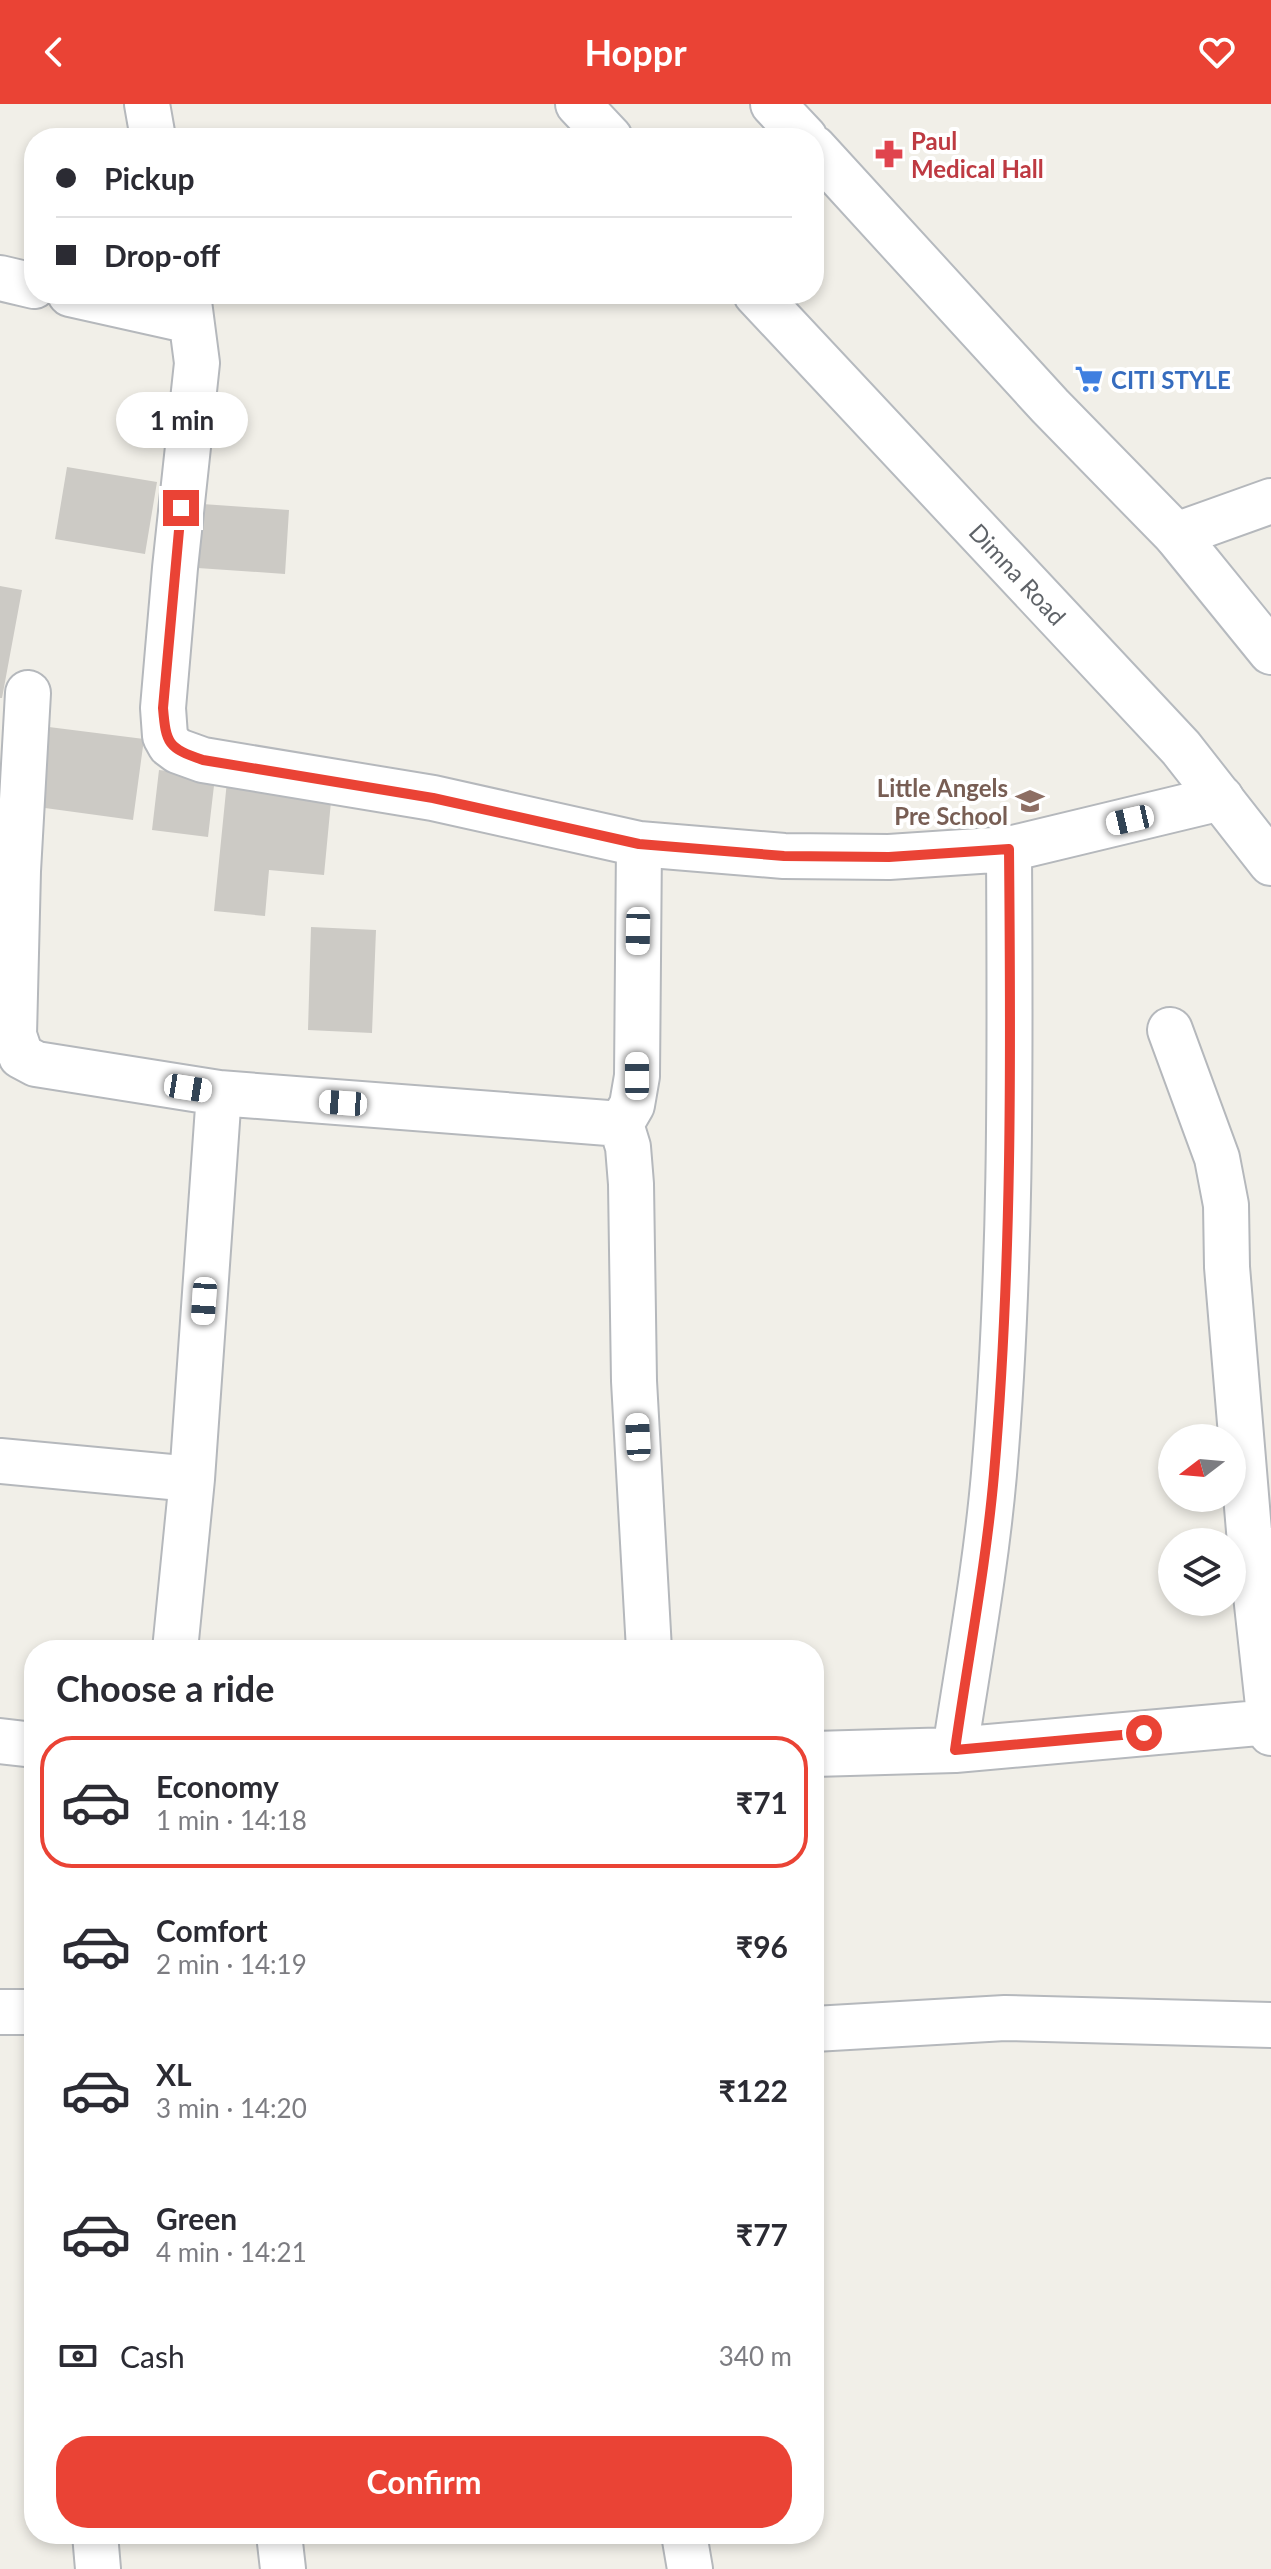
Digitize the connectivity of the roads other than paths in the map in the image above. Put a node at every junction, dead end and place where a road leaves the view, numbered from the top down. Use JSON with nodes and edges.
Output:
{"nodes":[{"id":1,"x":147,"y":104,"type":"edge"},
{"id":2,"x":578,"y":104,"type":"edge"},
{"id":3,"x":773,"y":104,"type":"edge"},
{"id":4,"x":151,"y":128,"type":"edge"},
{"id":5,"x":601,"y":128,"type":"edge"},
{"id":6,"x":796,"y":128,"type":"edge"},
{"id":7,"x":824,"y":159,"type":"edge"},
{"id":8,"x":0,"y":278,"type":"edge"},
{"id":9,"x":24,"y":284,"type":"edge"},
{"id":10,"x":156,"y":304,"type":"edge"},
{"id":11,"x":765,"y":304,"type":"edge"},
{"id":12,"x":190,"y":308,"type":"edge"},
{"id":13,"x":1271,"y":501,"type":"edge"},
{"id":14,"x":1176,"y":535,"type":"junction"},
{"id":15,"x":1271,"y":652,"type":"edge"},
{"id":16,"x":28,"y":693,"type":"dead end"},
{"id":17,"x":1221,"y":798,"type":"junction"},
{"id":18,"x":639,"y":844,"type":"junction"},
{"id":19,"x":1009,"y":849,"type":"junction"},
{"id":20,"x":1271,"y":863,"type":"edge"},
{"id":21,"x":1170,"y":1030,"type":"dead end"},
{"id":22,"x":10,"y":1055,"type":"edge"},
{"id":23,"x":219,"y":1093,"type":"junction"},
{"id":24,"x":621,"y":1124,"type":"junction"},
{"id":25,"x":0,"y":1461,"type":"edge"},
{"id":26,"x":192,"y":1479,"type":"junction"},
{"id":27,"x":176,"y":1640,"type":"edge"},
{"id":28,"x":648,"y":1640,"type":"edge"},
{"id":29,"x":1271,"y":1722,"type":"edge"},
{"id":30,"x":1271,"y":1733,"type":"edge"},
{"id":31,"x":0,"y":1741,"type":"edge"},
{"id":32,"x":24,"y":1744,"type":"edge"},
{"id":33,"x":955,"y":1750,"type":"junction"},
{"id":34,"x":824,"y":1754,"type":"edge"},
{"id":35,"x":0,"y":2012,"type":"edge"},
{"id":36,"x":24,"y":2012,"type":"edge"},
{"id":37,"x":1271,"y":2025,"type":"edge"},
{"id":38,"x":824,"y":2028,"type":"edge"},
{"id":39,"x":96,"y":2544,"type":"edge"},
{"id":40,"x":280,"y":2544,"type":"edge"},
{"id":41,"x":686,"y":2544,"type":"edge"},
{"id":42,"x":98,"y":2569,"type":"edge"},
{"id":43,"x":283,"y":2569,"type":"edge"},
{"id":44,"x":690,"y":2569,"type":"edge"}],
"edges":[{"from":1,"to":4,"type":"street"},
{"from":2,"to":5,"type":"street"},
{"from":3,"to":6,"type":"street"},
{"from":7,"to":14,"type":"street"},
{"from":8,"to":9,"type":"street"},
{"from":10,"to":12,"type":"street"},
{"from":11,"to":17,"type":"street","name":"Dimna Road"},
{"from":12,"to":18,"type":"street"},
{"from":13,"to":14,"type":"street"},
{"from":14,"to":15,"type":"street"},
{"from":16,"to":22,"type":"street"},
{"from":17,"to":19,"type":"street"},
{"from":17,"to":20,"type":"street","name":"Dimna Road"},
{"from":18,"to":19,"type":"street"},
{"from":18,"to":24,"type":"street"},
{"from":19,"to":33,"type":"street"},
{"from":21,"to":29,"type":"street"},
{"from":22,"to":23,"type":"street"},
{"from":23,"to":24,"type":"street"},
{"from":23,"to":26,"type":"street"},
{"from":24,"to":28,"type":"street"},
{"from":25,"to":26,"type":"street"},
{"from":26,"to":27,"type":"street"},
{"from":29,"to":30,"type":"street"},
{"from":29,"to":33,"type":"street"},
{"from":31,"to":32,"type":"street"},
{"from":33,"to":34,"type":"street"},
{"from":35,"to":36,"type":"street"},
{"from":37,"to":38,"type":"street"},
{"from":39,"to":42,"type":"street"},
{"from":40,"to":43,"type":"street"},
{"from":41,"to":44,"type":"street"}]}
